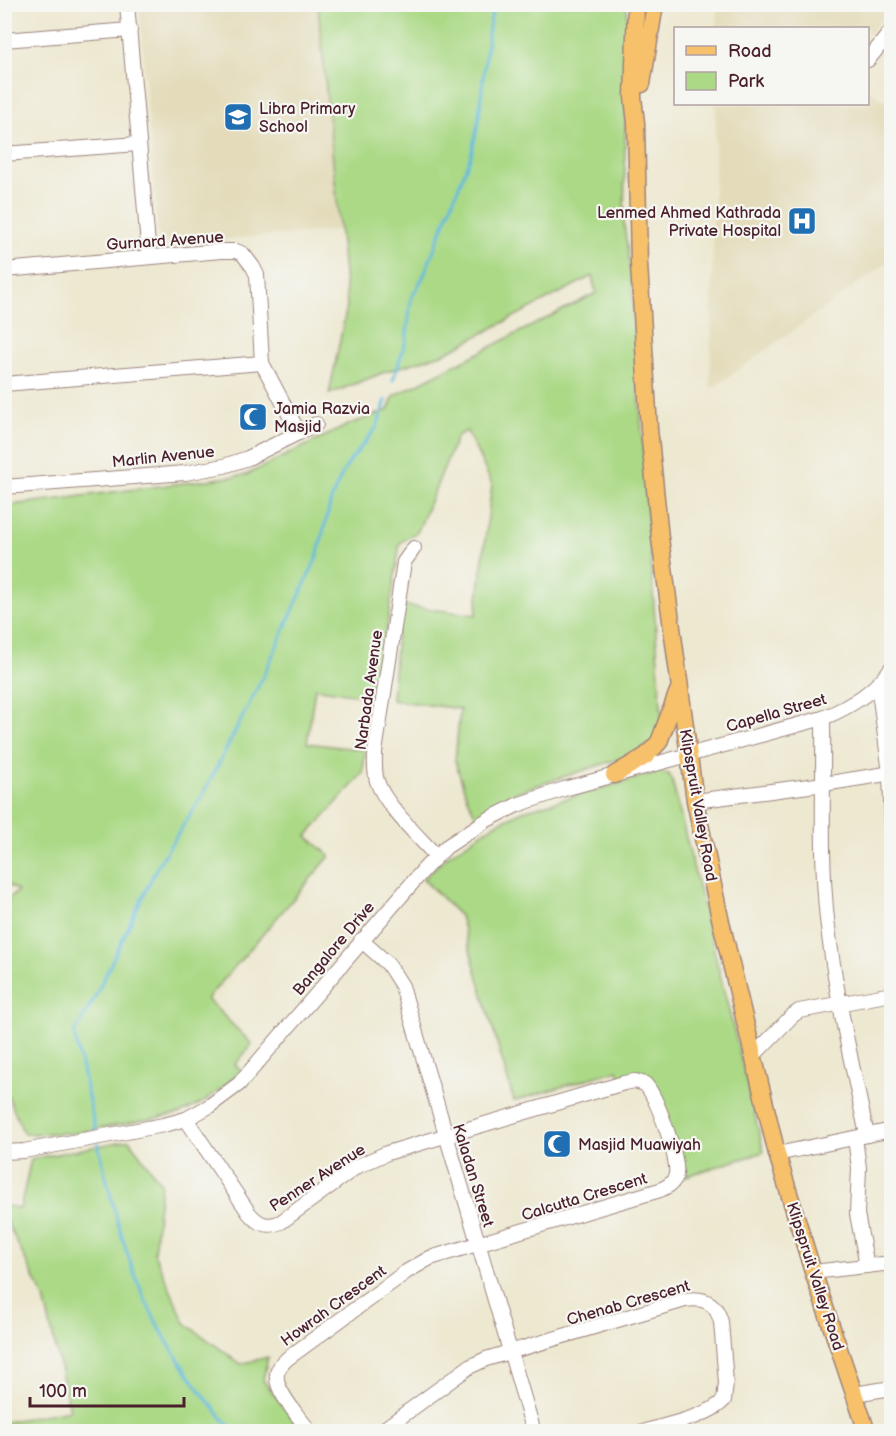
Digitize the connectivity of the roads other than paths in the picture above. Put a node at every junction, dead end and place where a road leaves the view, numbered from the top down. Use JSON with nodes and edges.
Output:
{"nodes":[{"id":1,"x":127,"y":4,"type":"edge"},
{"id":2,"x":636,"y":4,"type":"edge"},
{"id":3,"x":655,"y":4,"type":"edge"},
{"id":4,"x":130,"y":30,"type":"junction"},
{"id":5,"x":891,"y":30,"type":"edge"},
{"id":6,"x":4,"y":40,"type":"edge"},
{"id":7,"x":869,"y":58,"type":"edge"},
{"id":8,"x":636,"y":123,"type":"junction"},
{"id":9,"x":138,"y":144,"type":"junction"},
{"id":10,"x":4,"y":154,"type":"edge"},
{"id":11,"x":149,"y":257,"type":"junction"},
{"id":12,"x":4,"y":270,"type":"edge"},
{"id":13,"x":262,"y":363,"type":"junction"},
{"id":14,"x":4,"y":384,"type":"edge"},
{"id":15,"x":316,"y":424,"type":"dead end"},
{"id":16,"x":299,"y":433,"type":"junction"},
{"id":17,"x":4,"y":487,"type":"edge"},
{"id":18,"x":414,"y":548,"type":"dead end"},
{"id":19,"x":891,"y":667,"type":"edge"},
{"id":20,"x":878,"y":684,"type":"junction"},
{"id":21,"x":679,"y":688,"type":"junction"},
{"id":22,"x":823,"y":718,"type":"junction"},
{"id":23,"x":690,"y":754,"type":"junction"},
{"id":24,"x":891,"y":773,"type":"edge"},
{"id":25,"x":614,"y":775,"type":"junction"},
{"id":26,"x":824,"y":784,"type":"junction"},
{"id":27,"x":695,"y":801,"type":"junction"},
{"id":28,"x":891,"y":826,"type":"edge"},
{"id":29,"x":436,"y":856,"type":"junction"},
{"id":30,"x":361,"y":940,"type":"junction"},
{"id":31,"x":891,"y":994,"type":"edge"},
{"id":32,"x":840,"y":1003,"type":"junction"},
{"id":33,"x":753,"y":1056,"type":"junction"},
{"id":34,"x":186,"y":1119,"type":"junction"},
{"id":35,"x":891,"y":1130,"type":"edge"},
{"id":36,"x":446,"y":1136,"type":"junction"},
{"id":37,"x":861,"y":1137,"type":"junction"},
{"id":38,"x":4,"y":1152,"type":"edge"},
{"id":39,"x":777,"y":1154,"type":"junction"},
{"id":40,"x":478,"y":1245,"type":"junction"},
{"id":41,"x":891,"y":1263,"type":"edge"},
{"id":42,"x":867,"y":1266,"type":"junction"},
{"id":43,"x":813,"y":1272,"type":"junction"},
{"id":44,"x":510,"y":1353,"type":"junction"},
{"id":45,"x":891,"y":1388,"type":"edge"},
{"id":46,"x":854,"y":1394,"type":"junction"},
{"id":47,"x":310,"y":1431,"type":"edge"},
{"id":48,"x":380,"y":1431,"type":"edge"},
{"id":49,"x":534,"y":1431,"type":"edge"},
{"id":50,"x":643,"y":1431,"type":"edge"},
{"id":51,"x":867,"y":1431,"type":"edge"}],
"edges":[{"from":1,"to":4,"type":"street"},
{"from":2,"to":8,"type":"main road","name":"Klipspruit Valley Road"},
{"from":3,"to":8,"type":"main road","name":"Klipspruit Valley Road"},
{"from":4,"to":6,"type":"street"},
{"from":4,"to":9,"type":"street"},
{"from":5,"to":7,"type":"street"},
{"from":8,"to":21,"type":"main road","name":"Klipspruit Valley Road"},
{"from":9,"to":10,"type":"street"},
{"from":9,"to":11,"type":"street"},
{"from":11,"to":12,"type":"street","name":"Gurnard Avenue"},
{"from":11,"to":13,"type":"street","name":"Gurnard Avenue"},
{"from":13,"to":14,"type":"street"},
{"from":13,"to":16,"type":"street","name":"Gurnard Avenue"},
{"from":15,"to":16,"type":"street","name":"Marlin Avenue"},
{"from":16,"to":17,"type":"street","name":"Marlin Avenue"},
{"from":18,"to":29,"type":"street","name":"Narbada Avenue"},
{"from":19,"to":20,"type":"street","name":"Capella Street"},
{"from":20,"to":22,"type":"street","name":"Capella Street"},
{"from":20,"to":24,"type":"street"},
{"from":21,"to":23,"type":"main road","name":"Klipspruit Valley Road"},
{"from":21,"to":25,"type":"main road"},
{"from":22,"to":23,"type":"street","name":"Capella Street"},
{"from":22,"to":26,"type":"street"},
{"from":23,"to":25,"type":"street","name":"Bangalore Drive"},
{"from":23,"to":27,"type":"main road","name":"Klipspruit Valley Road"},
{"from":24,"to":26,"type":"street"},
{"from":24,"to":28,"type":"street"},
{"from":25,"to":29,"type":"street","name":"Bangalore Drive"},
{"from":26,"to":27,"type":"street"},
{"from":26,"to":32,"type":"street"},
{"from":27,"to":33,"type":"main road","name":"Klipspruit Valley Road"},
{"from":29,"to":30,"type":"street","name":"Bangalore Drive"},
{"from":30,"to":34,"type":"street","name":"Bangalore Drive"},
{"from":30,"to":36,"type":"street","name":"Kaladan Street"},
{"from":31,"to":32,"type":"street"},
{"from":32,"to":33,"type":"street"},
{"from":32,"to":37,"type":"street"},
{"from":33,"to":39,"type":"main road","name":"Klipspruit Valley Road"},
{"from":34,"to":36,"type":"street","name":"Penner Avenue"},
{"from":34,"to":38,"type":"street","name":"Bangalore Drive"},
{"from":35,"to":37,"type":"street"},
{"from":36,"to":40,"type":"street","name":"Kaladan Street"},
{"from":36,"to":40,"type":"street","name":"Calcutta Crescent"},
{"from":37,"to":39,"type":"street"},
{"from":37,"to":42,"type":"street"},
{"from":39,"to":43,"type":"main road","name":"Klipspruit Valley Road"},
{"from":40,"to":44,"type":"street","name":"Kaladan Street"},
{"from":40,"to":47,"type":"street","name":"Howrah Crescent"},
{"from":41,"to":42,"type":"street"},
{"from":42,"to":43,"type":"street"},
{"from":43,"to":46,"type":"main road","name":"Klipspruit Valley Road"},
{"from":44,"to":48,"type":"street"},
{"from":44,"to":49,"type":"street","name":"Kaladan Street"},
{"from":44,"to":50,"type":"street","name":"Chenab Crescent"},
{"from":45,"to":46,"type":"street"},
{"from":46,"to":51,"type":"main road","name":"Klipspruit Valley Road"}]}
